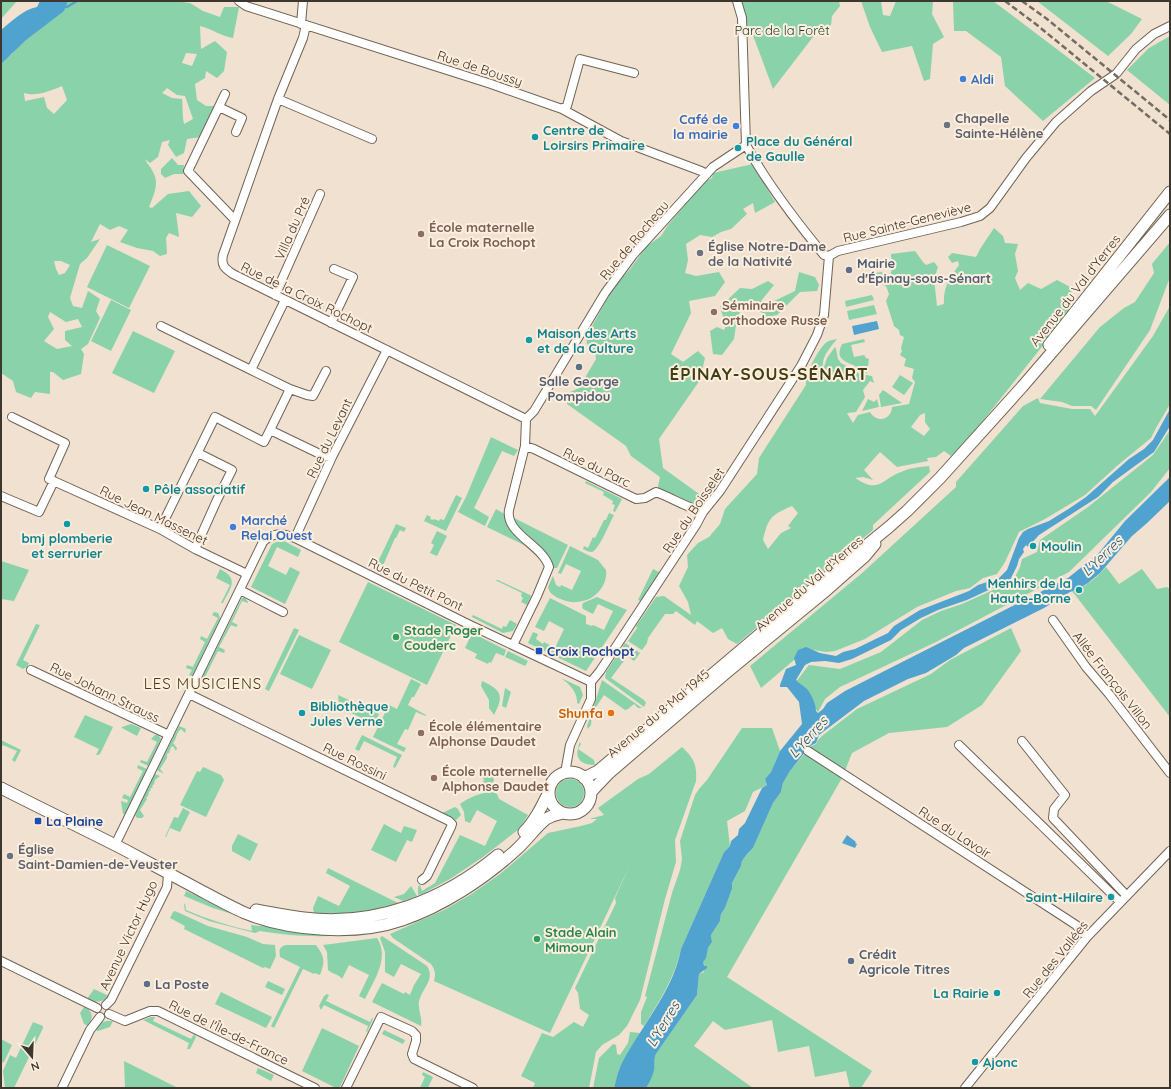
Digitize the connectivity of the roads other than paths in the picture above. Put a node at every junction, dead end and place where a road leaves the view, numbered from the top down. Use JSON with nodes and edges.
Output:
{"nodes":[{"id":1,"x":238,"y":1,"type":"edge"},
{"id":2,"x":302,"y":1,"type":"edge"},
{"id":3,"x":737,"y":1,"type":"edge"},
{"id":4,"x":303,"y":24,"type":"junction"},
{"id":5,"x":1170,"y":26,"type":"edge"},
{"id":6,"x":634,"y":73,"type":"dead end"},
{"id":7,"x":225,"y":94,"type":"dead end"},
{"id":8,"x":278,"y":99,"type":"junction"},
{"id":9,"x":219,"y":107,"type":"junction"},
{"id":10,"x":562,"y":109,"type":"junction"},
{"id":11,"x":236,"y":132,"type":"dead end"},
{"id":12,"x":372,"y":139,"type":"dead end"},
{"id":13,"x":746,"y":145,"type":"junction"},
{"id":14,"x":707,"y":174,"type":"junction"},
{"id":15,"x":1170,"y":192,"type":"edge"},
{"id":16,"x":320,"y":194,"type":"dead end"},
{"id":17,"x":1170,"y":215,"type":"edge"},
{"id":18,"x":235,"y":220,"type":"junction"},
{"id":19,"x":829,"y":256,"type":"junction"},
{"id":20,"x":334,"y":269,"type":"dead end"},
{"id":21,"x":275,"y":295,"type":"junction"},
{"id":22,"x":285,"y":300,"type":"junction"},
{"id":23,"x":331,"y":323,"type":"junction"},
{"id":24,"x":161,"y":326,"type":"dead end"},
{"id":25,"x":387,"y":350,"type":"junction"},
{"id":26,"x":251,"y":370,"type":"junction"},
{"id":27,"x":326,"y":371,"type":"dead end"},
{"id":28,"x":290,"y":389,"type":"junction"},
{"id":29,"x":1003,"y":407,"type":"junction"},
{"id":30,"x":12,"y":417,"type":"dead end"},
{"id":31,"x":526,"y":419,"type":"junction"},
{"id":32,"x":270,"y":430,"type":"junction"},
{"id":33,"x":525,"y":449,"type":"junction"},
{"id":34,"x":198,"y":453,"type":"junction"},
{"id":35,"x":332,"y":457,"type":"junction"},
{"id":36,"x":51,"y":480,"type":"junction"},
{"id":37,"x":1,"y":496,"type":"edge"},
{"id":38,"x":705,"y":509,"type":"junction"},
{"id":39,"x":160,"y":529,"type":"junction"},
{"id":40,"x":295,"y":538,"type":"junction"},
{"id":41,"x":195,"y":549,"type":"junction"},
{"id":42,"x":248,"y":574,"type":"junction"},
{"id":43,"x":240,"y":590,"type":"junction"},
{"id":44,"x":283,"y":612,"type":"dead end"},
{"id":45,"x":1053,"y":620,"type":"dead end"},
{"id":46,"x":513,"y":644,"type":"junction"},
{"id":47,"x":743,"y":654,"type":"junction"},
{"id":48,"x":32,"y":670,"type":"dead end"},
{"id":49,"x":591,"y":682,"type":"junction"},
{"id":50,"x":189,"y":694,"type":"junction"},
{"id":51,"x":169,"y":735,"type":"junction"},
{"id":52,"x":1022,"y":741,"type":"dead end"},
{"id":53,"x":959,"y":745,"type":"dead end"},
{"id":54,"x":808,"y":751,"type":"dead end"},
{"id":55,"x":565,"y":773,"type":"junction"},
{"id":56,"x":1170,"y":773,"type":"edge"},
{"id":57,"x":584,"y":778,"type":"junction"},
{"id":58,"x":1,"y":788,"type":"edge"},
{"id":59,"x":549,"y":792,"type":"junction"},
{"id":60,"x":591,"y":792,"type":"junction"},
{"id":61,"x":563,"y":813,"type":"junction"},
{"id":62,"x":115,"y":845,"type":"junction"},
{"id":63,"x":1170,"y":851,"type":"edge"},
{"id":64,"x":168,"y":874,"type":"junction"},
{"id":65,"x":422,"y":880,"type":"dead end"},
{"id":66,"x":1123,"y":898,"type":"junction"},
{"id":67,"x":226,"y":904,"type":"junction"},
{"id":68,"x":1087,"y":937,"type":"junction"},
{"id":69,"x":2,"y":963,"type":"edge"},
{"id":70,"x":106,"y":1005,"type":"junction"},
{"id":71,"x":97,"y":1008,"type":"junction"},
{"id":72,"x":109,"y":1014,"type":"junction"},
{"id":73,"x":100,"y":1017,"type":"junction"},
{"id":74,"x":62,"y":1088,"type":"edge"},
{"id":75,"x":315,"y":1088,"type":"edge"},
{"id":76,"x":346,"y":1088,"type":"edge"},
{"id":77,"x":473,"y":1088,"type":"edge"},
{"id":78,"x":964,"y":1088,"type":"edge"}],
"edges":[{"from":1,"to":4,"type":"street","name":"Rue de Boussy"},
{"from":2,"to":4,"type":"street","name":"Rue de la Croix Rochopt"},
{"from":3,"to":13,"type":"street"},
{"from":4,"to":8,"type":"street","name":"Rue de la Croix Rochopt"},
{"from":4,"to":10,"type":"street","name":"Rue de Boussy"},
{"from":5,"to":19,"type":"street","name":"Rue Sainte-Geneviève"},
{"from":6,"to":10,"type":"street"},
{"from":7,"to":9,"type":"street"},
{"from":8,"to":12,"type":"street"},
{"from":8,"to":18,"type":"street","name":"Rue de la Croix Rochopt"},
{"from":9,"to":11,"type":"street"},
{"from":9,"to":18,"type":"street"},
{"from":10,"to":14,"type":"street","name":"Rue de Boussy"},
{"from":13,"to":14,"type":"street","name":"Rue de Rocheau"},
{"from":13,"to":19,"type":"street","name":"Rue Sainte-Geneviève"},
{"from":14,"to":31,"type":"street","name":"Rue de Rocheau"},
{"from":15,"to":29,"type":"main road","name":"Avenue du Val d'Yerres"},
{"from":16,"to":21,"type":"street","name":"Villa du Pré"},
{"from":17,"to":29,"type":"main road","name":"Avenue du Val d'Yerres"},
{"from":18,"to":21,"type":"street","name":"Rue de la Croix Rochopt"},
{"from":19,"to":38,"type":"street","name":"Rue du Boisselet"},
{"from":20,"to":23,"type":"street"},
{"from":21,"to":22,"type":"street","name":"Rue de la Croix Rochopt"},
{"from":22,"to":23,"type":"street","name":"Rue de la Croix Rochopt"},
{"from":22,"to":26,"type":"street"},
{"from":23,"to":25,"type":"street","name":"Rue de la Croix Rochopt"},
{"from":24,"to":26,"type":"street"},
{"from":25,"to":31,"type":"street","name":"Rue de la Croix Rochopt"},
{"from":25,"to":35,"type":"street","name":"Rue du Levant"},
{"from":26,"to":28,"type":"street"},
{"from":27,"to":28,"type":"street"},
{"from":28,"to":32,"type":"street"},
{"from":29,"to":47,"type":"main road","name":"Avenue du Val d'Yerres"},
{"from":30,"to":36,"type":"street"},
{"from":31,"to":33,"type":"street"},
{"from":32,"to":34,"type":"street"},
{"from":32,"to":35,"type":"street"},
{"from":33,"to":38,"type":"street","name":"Rue du Parc"},
{"from":33,"to":46,"type":"street"},
{"from":34,"to":39,"type":"street"},
{"from":34,"to":41,"type":"street"},
{"from":35,"to":40,"type":"street","name":"Rue du Levant"},
{"from":36,"to":37,"type":"street"},
{"from":36,"to":39,"type":"street","name":"Rue Jean Massenet"},
{"from":38,"to":49,"type":"street","name":"Rue du Boisselet"},
{"from":39,"to":41,"type":"street","name":"Rue Jean Massenet"},
{"from":40,"to":42,"type":"street","name":"Rue du Petit Pont"},
{"from":40,"to":46,"type":"street","name":"Rue du Petit Pont"},
{"from":41,"to":42,"type":"street","name":"Rue Jean Massenet"},
{"from":42,"to":43,"type":"street","name":"Rue du Petit Pont"},
{"from":43,"to":44,"type":"street"},
{"from":43,"to":50,"type":"street","name":"Rue du Petit Pont"},
{"from":45,"to":56,"type":"street","name":"Allée François Villon"},
{"from":46,"to":49,"type":"street","name":"Rue du Petit Pont"},
{"from":47,"to":57,"type":"main road","name":"Avenue du 8 Mai 1945"},
{"from":47,"to":60,"type":"main road","name":"Avenue du 8 Mai 1945"},
{"from":48,"to":51,"type":"street","name":"Rue Johann Strauss"},
{"from":49,"to":55,"type":"street"},
{"from":50,"to":51,"type":"street","name":"Rue du Petit Pont"},
{"from":50,"to":65,"type":"street","name":"Rue Rossini"},
{"from":51,"to":62,"type":"street","name":"Rue du Petit Pont"},
{"from":52,"to":66,"type":"street"},
{"from":53,"to":66,"type":"street"},
{"from":54,"to":68,"type":"street","name":"Rue du Lavoir"},
{"from":55,"to":57,"type":"main road"},
{"from":55,"to":59,"type":"main road"},
{"from":57,"to":60,"type":"main road"},
{"from":58,"to":62,"type":"main road"},
{"from":59,"to":61,"type":"main road"},
{"from":59,"to":67,"type":"main road"},
{"from":60,"to":61,"type":"main road"},
{"from":61,"to":67,"type":"main road"},
{"from":62,"to":64,"type":"main road"},
{"from":63,"to":66,"type":"street","name":"Rue des Vallées"},
{"from":64,"to":67,"type":"main road"},
{"from":64,"to":70,"type":"street","name":"Avenue Victor Hugo"},
{"from":66,"to":68,"type":"street","name":"Rue des Vallées"},
{"from":68,"to":78,"type":"street","name":"Rue des Vallées"},
{"from":69,"to":71,"type":"street"},
{"from":70,"to":71,"type":"street"},
{"from":70,"to":72,"type":"street"},
{"from":71,"to":73,"type":"street"},
{"from":72,"to":73,"type":"street"},
{"from":72,"to":75,"type":"street","name":"Rue de l'Île-de-France"},
{"from":73,"to":74,"type":"street"},
{"from":76,"to":77,"type":"street"}]}
